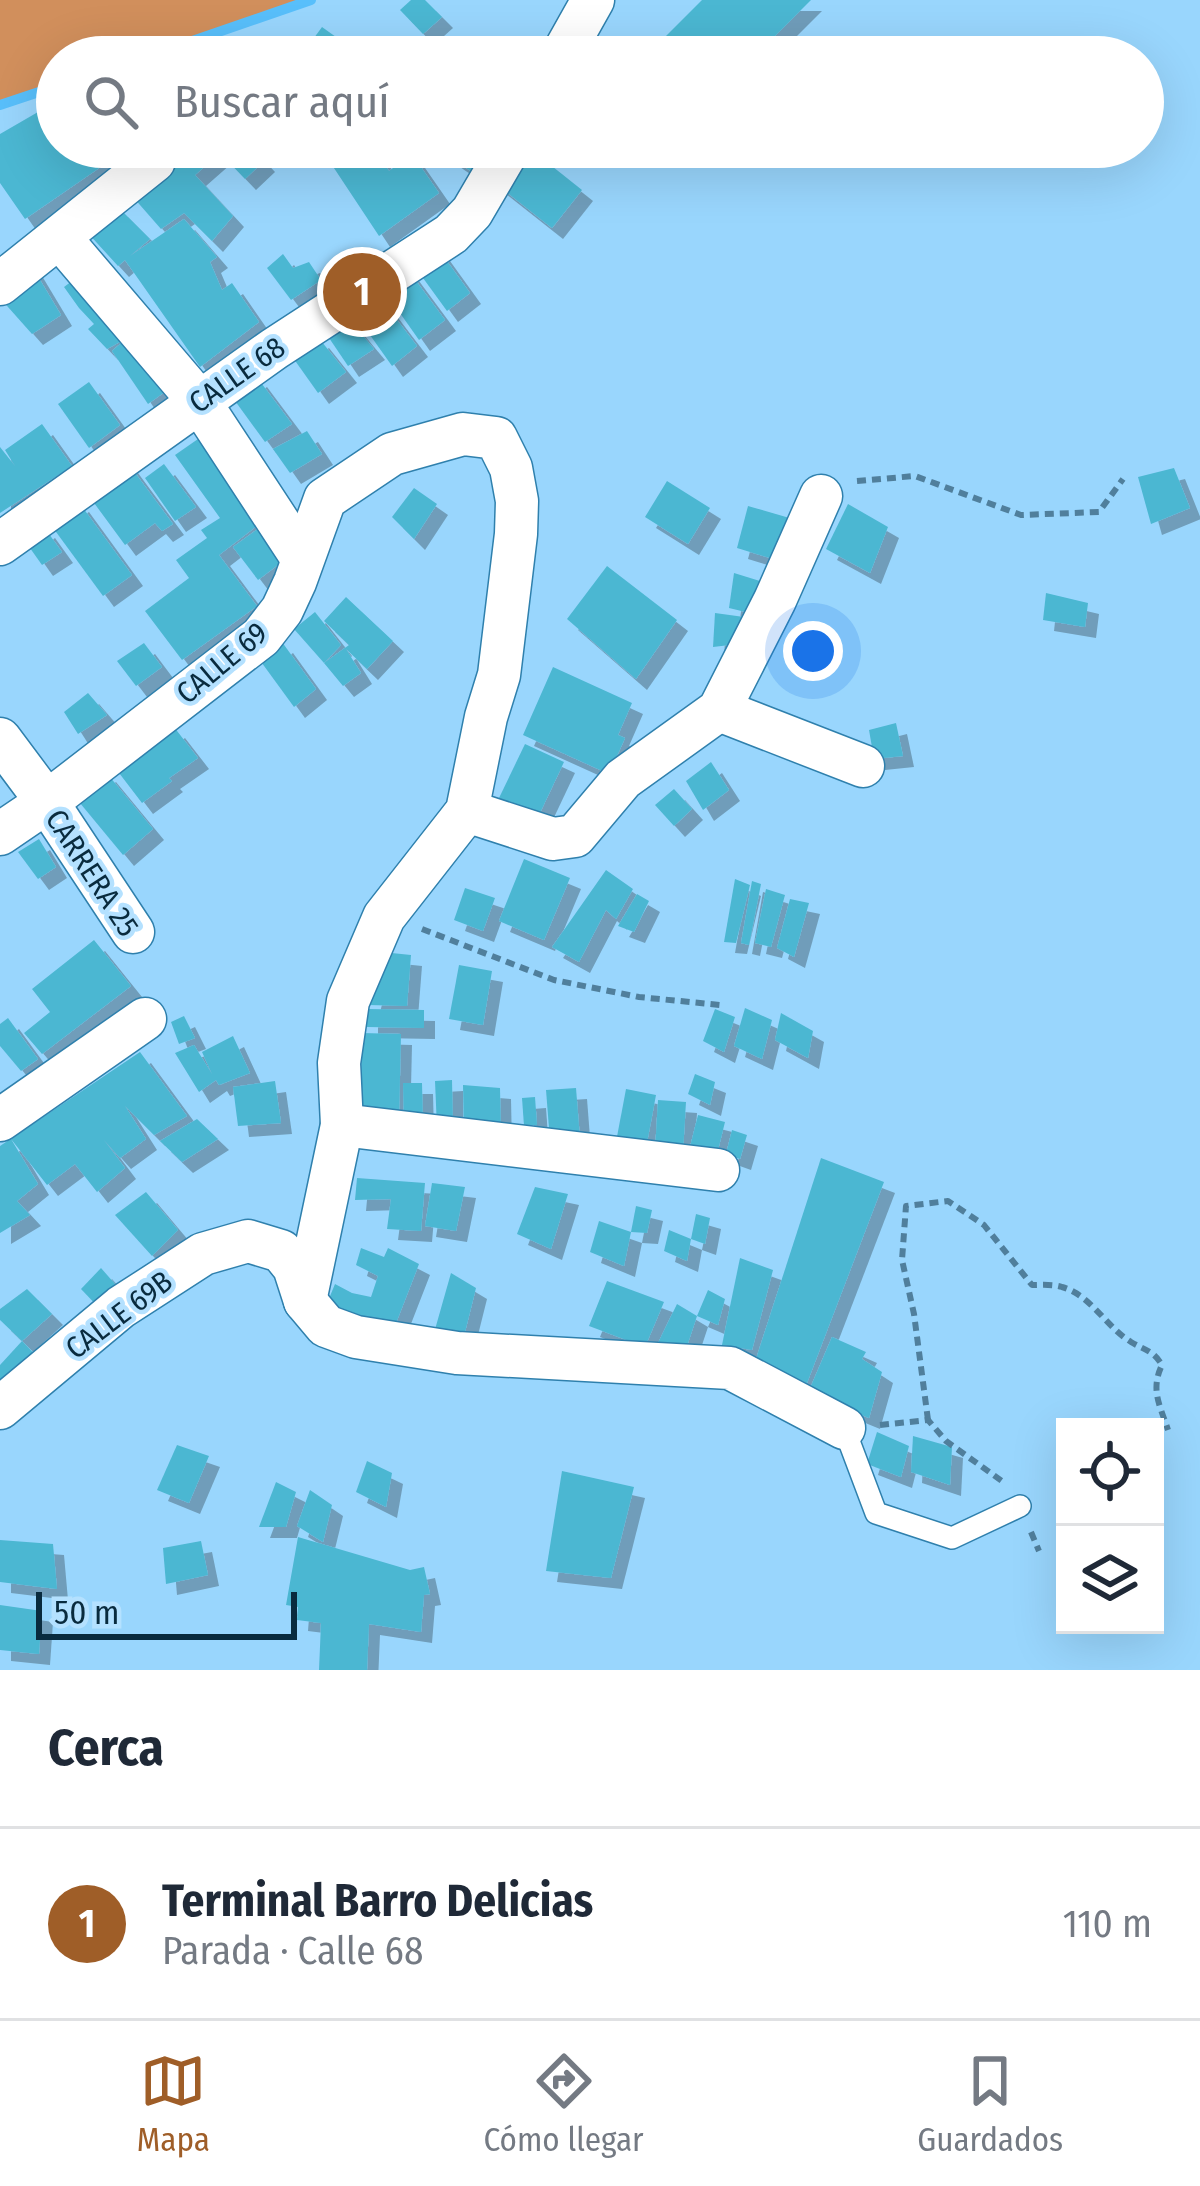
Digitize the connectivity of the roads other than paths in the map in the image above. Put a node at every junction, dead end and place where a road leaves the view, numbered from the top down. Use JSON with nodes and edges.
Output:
{"nodes":[{"id":1,"x":593,"y":0,"type":"edge"},
{"id":2,"x":573,"y":36,"type":"edge"},
{"id":3,"x":145,"y":168,"type":"edge"},
{"id":4,"x":497,"y":168,"type":"edge"},
{"id":5,"x":60,"y":238,"type":"junction"},
{"id":6,"x":0,"y":284,"type":"edge"},
{"id":7,"x":199,"y":400,"type":"junction"},
{"id":8,"x":821,"y":496,"type":"road end"},
{"id":9,"x":0,"y":544,"type":"edge"},
{"id":10,"x":302,"y":558,"type":"junction"},
{"id":11,"x":719,"y":710,"type":"junction"},
{"id":12,"x":0,"y":739,"type":"edge"},
{"id":13,"x":862,"y":766,"type":"dead end"},
{"id":14,"x":47,"y":802,"type":"junction"},
{"id":15,"x":467,"y":811,"type":"junction"},
{"id":16,"x":0,"y":834,"type":"edge"},
{"id":17,"x":134,"y":932,"type":"dead end"},
{"id":18,"x":146,"y":1019,"type":"dead end"},
{"id":19,"x":0,"y":1120,"type":"edge"},
{"id":20,"x":342,"y":1125,"type":"junction"},
{"id":21,"x":718,"y":1170,"type":"dead end"},
{"id":22,"x":305,"y":1301,"type":"junction"},
{"id":23,"x":0,"y":1408,"type":"edge"},
{"id":24,"x":844,"y":1428,"type":"joint"},
{"id":25,"x":1020,"y":1506,"type":"road end"}],
"edges":[{"from":1,"to":2,"type":"street"},
{"from":3,"to":5,"type":"street"},
{"from":4,"to":7,"type":"street","name":"CALLE 68"},
{"from":5,"to":6,"type":"street"},
{"from":5,"to":7,"type":"street"},
{"from":7,"to":9,"type":"street","name":"CALLE 68"},
{"from":7,"to":10,"type":"street"},
{"from":8,"to":11,"type":"street"},
{"from":10,"to":14,"type":"street","name":"CALLE 69"},
{"from":10,"to":15,"type":"street","name":"CALLE 69"},
{"from":11,"to":13,"type":"street"},
{"from":11,"to":15,"type":"street"},
{"from":12,"to":14,"type":"street","name":"CARRERA 25"},
{"from":14,"to":16,"type":"street","name":"CALLE 69"},
{"from":14,"to":17,"type":"street","name":"CARRERA 25"},
{"from":15,"to":20,"type":"street"},
{"from":18,"to":19,"type":"street"},
{"from":20,"to":21,"type":"street"},
{"from":20,"to":22,"type":"street"},
{"from":22,"to":23,"type":"street","name":"CALLE 69B"},
{"from":22,"to":24,"type":"street"},
{"from":24,"to":25,"type":"lane"}]}
